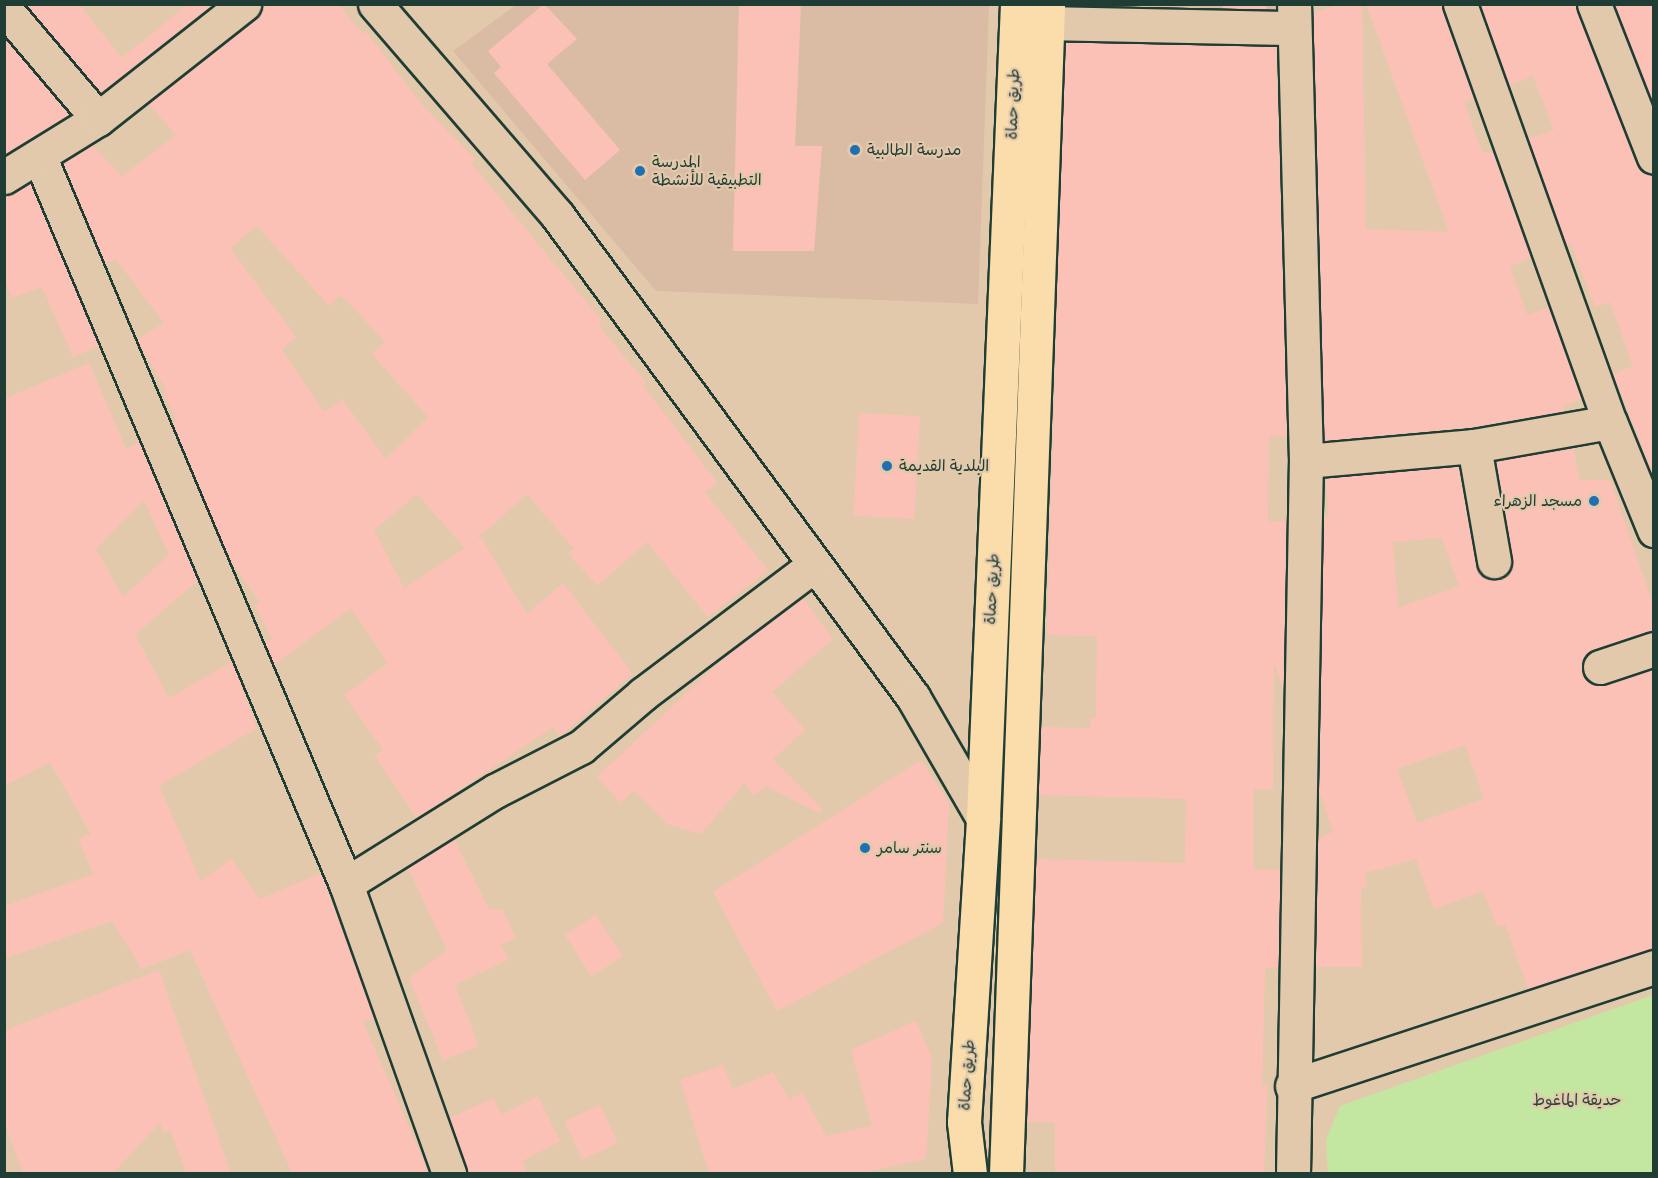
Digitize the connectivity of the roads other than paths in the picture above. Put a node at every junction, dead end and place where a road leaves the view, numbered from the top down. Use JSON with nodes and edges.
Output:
{"nodes":[{"id":1,"x":244,"y":4,"type":"edge"},
{"id":2,"x":375,"y":4,"type":"edge"},
{"id":3,"x":1017,"y":4,"type":"edge"},
{"id":4,"x":1460,"y":4,"type":"edge"},
{"id":5,"x":1594,"y":4,"type":"edge"},
{"id":6,"x":4,"y":8,"type":"edge"},
{"id":7,"x":1048,"y":14,"type":"edge"},
{"id":8,"x":1294,"y":16,"type":"edge"},
{"id":9,"x":98,"y":119,"type":"junction"},
{"id":10,"x":1653,"y":157,"type":"edge"},
{"id":11,"x":39,"y":158,"type":"junction"},
{"id":12,"x":4,"y":177,"type":"edge"},
{"id":13,"x":1610,"y":422,"type":"junction"},
{"id":14,"x":1474,"y":446,"type":"junction"},
{"id":15,"x":1306,"y":461,"type":"junction"},
{"id":16,"x":1651,"y":514,"type":"edge"},
{"id":17,"x":1494,"y":561,"type":"dead end"},
{"id":18,"x":813,"y":565,"type":"junction"},
{"id":19,"x":1653,"y":649,"type":"edge"},
{"id":20,"x":1600,"y":667,"type":"dead end"},
{"id":21,"x":983,"y":818,"type":"junction"},
{"id":22,"x":346,"y":884,"type":"junction"},
{"id":23,"x":1653,"y":967,"type":"edge"},
{"id":24,"x":1292,"y":1086,"type":"junction"},
{"id":25,"x":449,"y":1173,"type":"edge"},
{"id":26,"x":970,"y":1173,"type":"edge"},
{"id":27,"x":1006,"y":1173,"type":"edge"},
{"id":28,"x":1293,"y":1173,"type":"edge"}],
"edges":[{"from":1,"to":9,"type":"street"},
{"from":2,"to":18,"type":"street"},
{"from":3,"to":21,"type":"main road","name":"طريق حماة"},
{"from":4,"to":13,"type":"street"},
{"from":5,"to":10,"type":"street"},
{"from":6,"to":9,"type":"street"},
{"from":7,"to":8,"type":"street"},
{"from":7,"to":27,"type":"main road","name":"طريق حماة"},
{"from":8,"to":15,"type":"street"},
{"from":9,"to":11,"type":"street"},
{"from":11,"to":12,"type":"street"},
{"from":11,"to":22,"type":"street"},
{"from":13,"to":14,"type":"street"},
{"from":13,"to":16,"type":"street"},
{"from":14,"to":15,"type":"street"},
{"from":14,"to":17,"type":"street"},
{"from":15,"to":24,"type":"street"},
{"from":18,"to":21,"type":"street"},
{"from":18,"to":22,"type":"street"},
{"from":19,"to":20,"type":"street"},
{"from":21,"to":26,"type":"main road","name":"طريق حماة"},
{"from":22,"to":25,"type":"street"},
{"from":23,"to":24,"type":"street"},
{"from":24,"to":28,"type":"street"}]}
